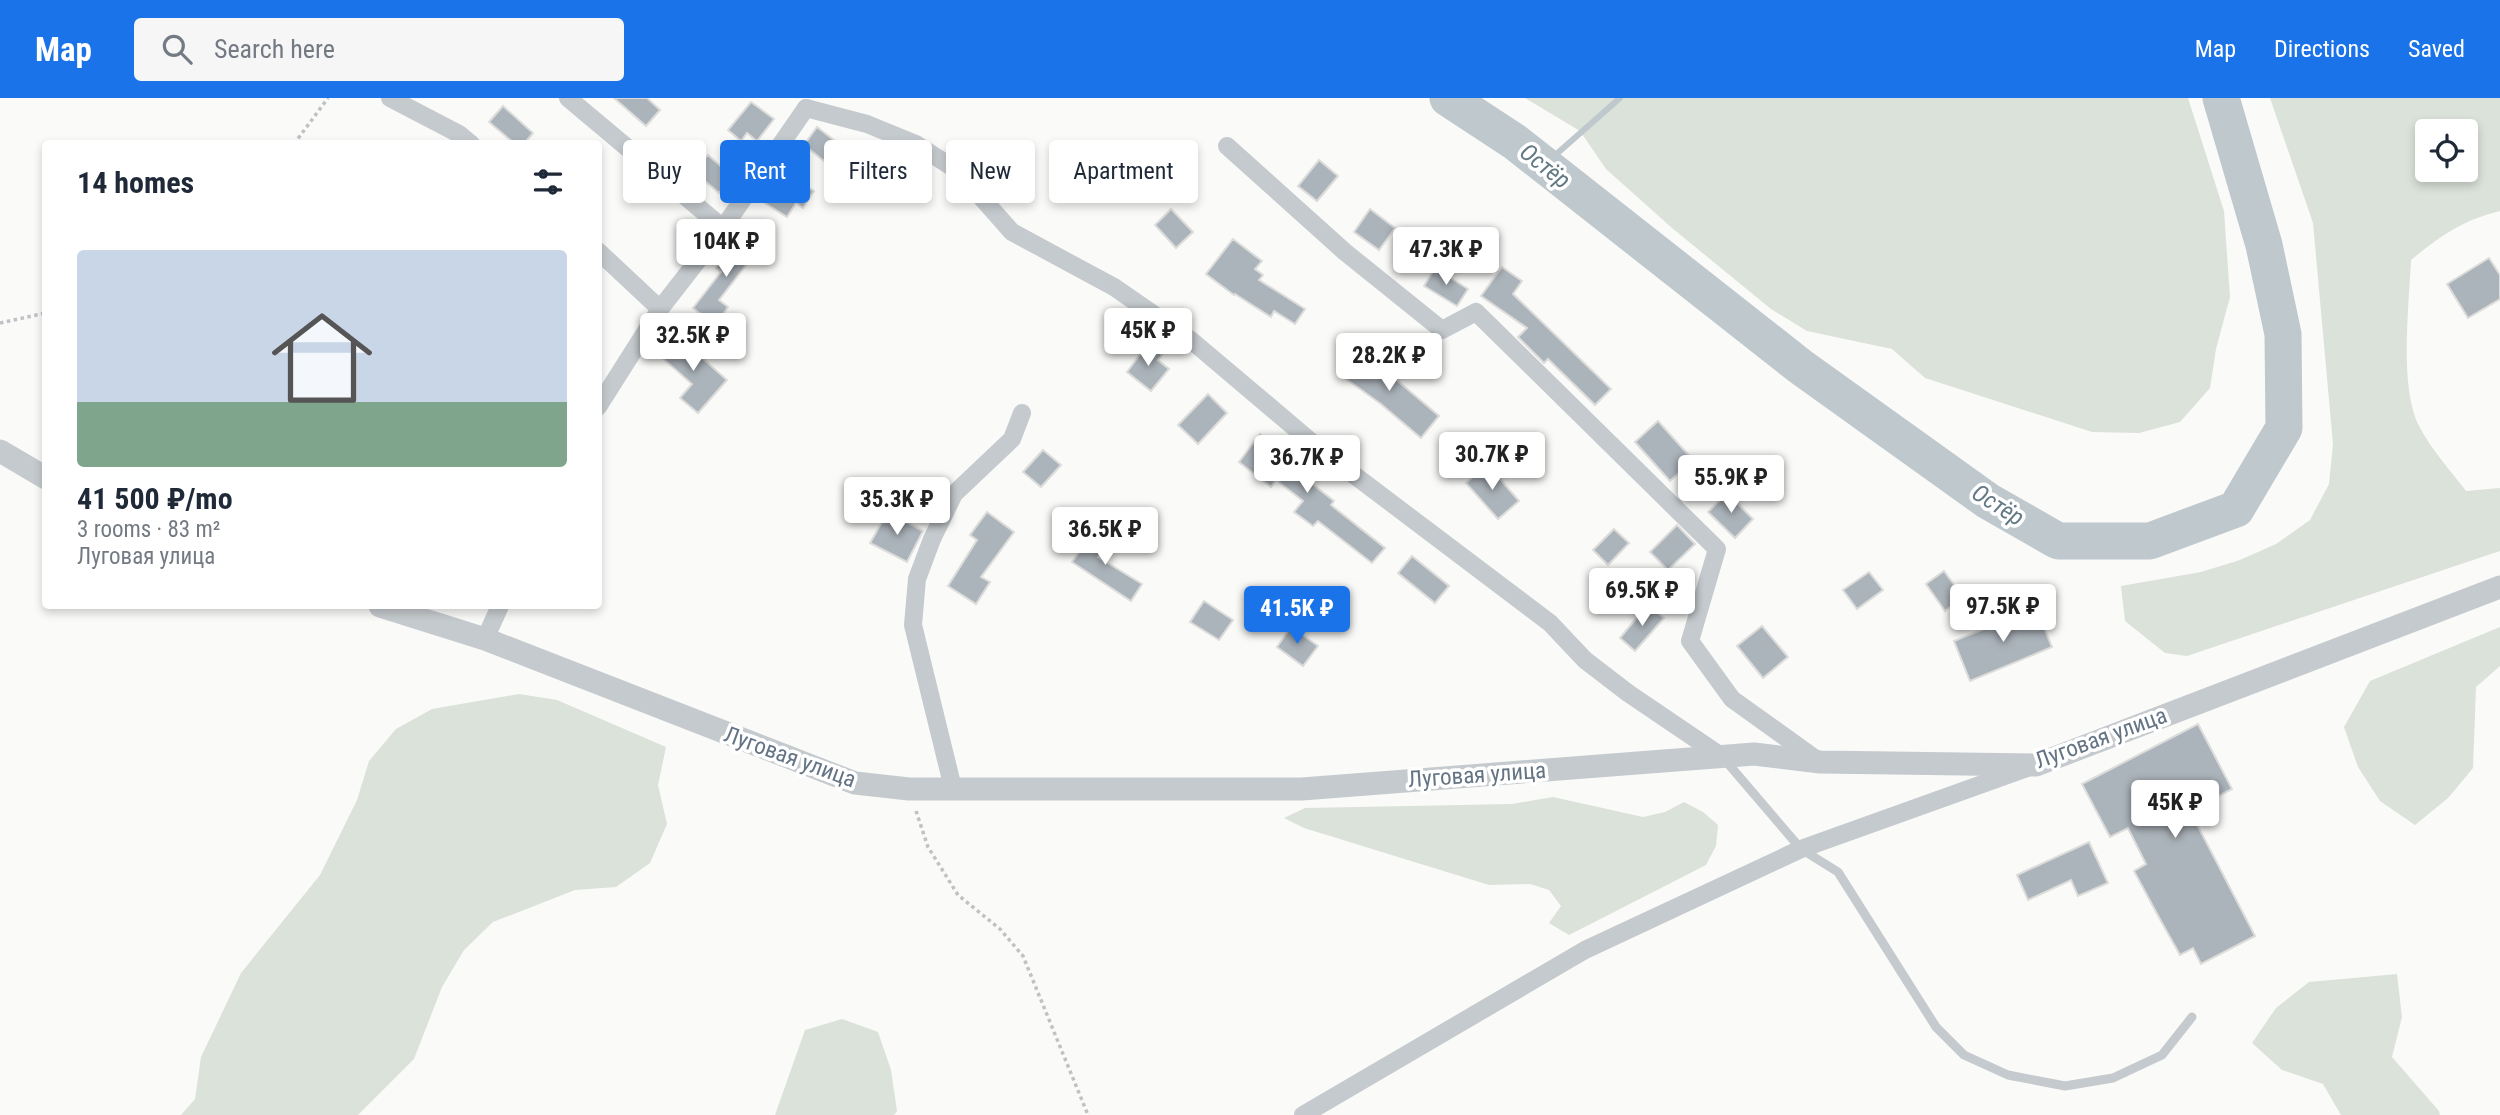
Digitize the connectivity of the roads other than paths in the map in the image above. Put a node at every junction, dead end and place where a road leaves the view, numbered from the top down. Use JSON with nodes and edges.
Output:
{"nodes":[{"id":1,"x":390,"y":98,"type":"edge"},
{"id":2,"x":568,"y":98,"type":"edge"},
{"id":3,"x":805,"y":103,"type":"edge"},
{"id":4,"x":466,"y":140,"type":"edge"},
{"id":5,"x":1227,"y":146,"type":"dead end"},
{"id":6,"x":723,"y":228,"type":"junction"},
{"id":7,"x":602,"y":255,"type":"edge"},
{"id":8,"x":660,"y":309,"type":"junction"},
{"id":9,"x":602,"y":401,"type":"edge"},
{"id":10,"x":1022,"y":413,"type":"dead end"},
{"id":11,"x":0,"y":451,"type":"edge"},
{"id":12,"x":42,"y":476,"type":"edge"},
{"id":13,"x":2500,"y":587,"type":"edge"},
{"id":14,"x":390,"y":609,"type":"edge"},
{"id":15,"x":499,"y":609,"type":"edge"},
{"id":16,"x":485,"y":639,"type":"junction"},
{"id":17,"x":1721,"y":756,"type":"junction"},
{"id":18,"x":1821,"y":762,"type":"junction"},
{"id":19,"x":2036,"y":765,"type":"junction"},
{"id":20,"x":953,"y":788,"type":"junction"},
{"id":21,"x":1801,"y":849,"type":"junction"},
{"id":22,"x":2192,"y":1017,"type":"dead end"},
{"id":23,"x":1303,"y":1115,"type":"edge"}],
"edges":[{"from":1,"to":4,"type":"street"},
{"from":2,"to":6,"type":"street"},
{"from":3,"to":6,"type":"street"},
{"from":3,"to":17,"type":"street"},
{"from":5,"to":18,"type":"street"},
{"from":6,"to":8,"type":"street"},
{"from":7,"to":8,"type":"street"},
{"from":8,"to":9,"type":"street"},
{"from":10,"to":20,"type":"street"},
{"from":11,"to":12,"type":"street"},
{"from":13,"to":19,"type":"street","name":"Луговая улица"},
{"from":14,"to":16,"type":"street","name":"Луговая улица"},
{"from":15,"to":16,"type":"street"},
{"from":16,"to":20,"type":"street","name":"Луговая улица"},
{"from":17,"to":18,"type":"street","name":"Луговая улица"},
{"from":17,"to":20,"type":"street","name":"Луговая улица"},
{"from":17,"to":21,"type":"lane"},
{"from":18,"to":19,"type":"street","name":"Луговая улица"},
{"from":19,"to":21,"type":"street"},
{"from":21,"to":22,"type":"lane"},
{"from":21,"to":23,"type":"street"}]}
